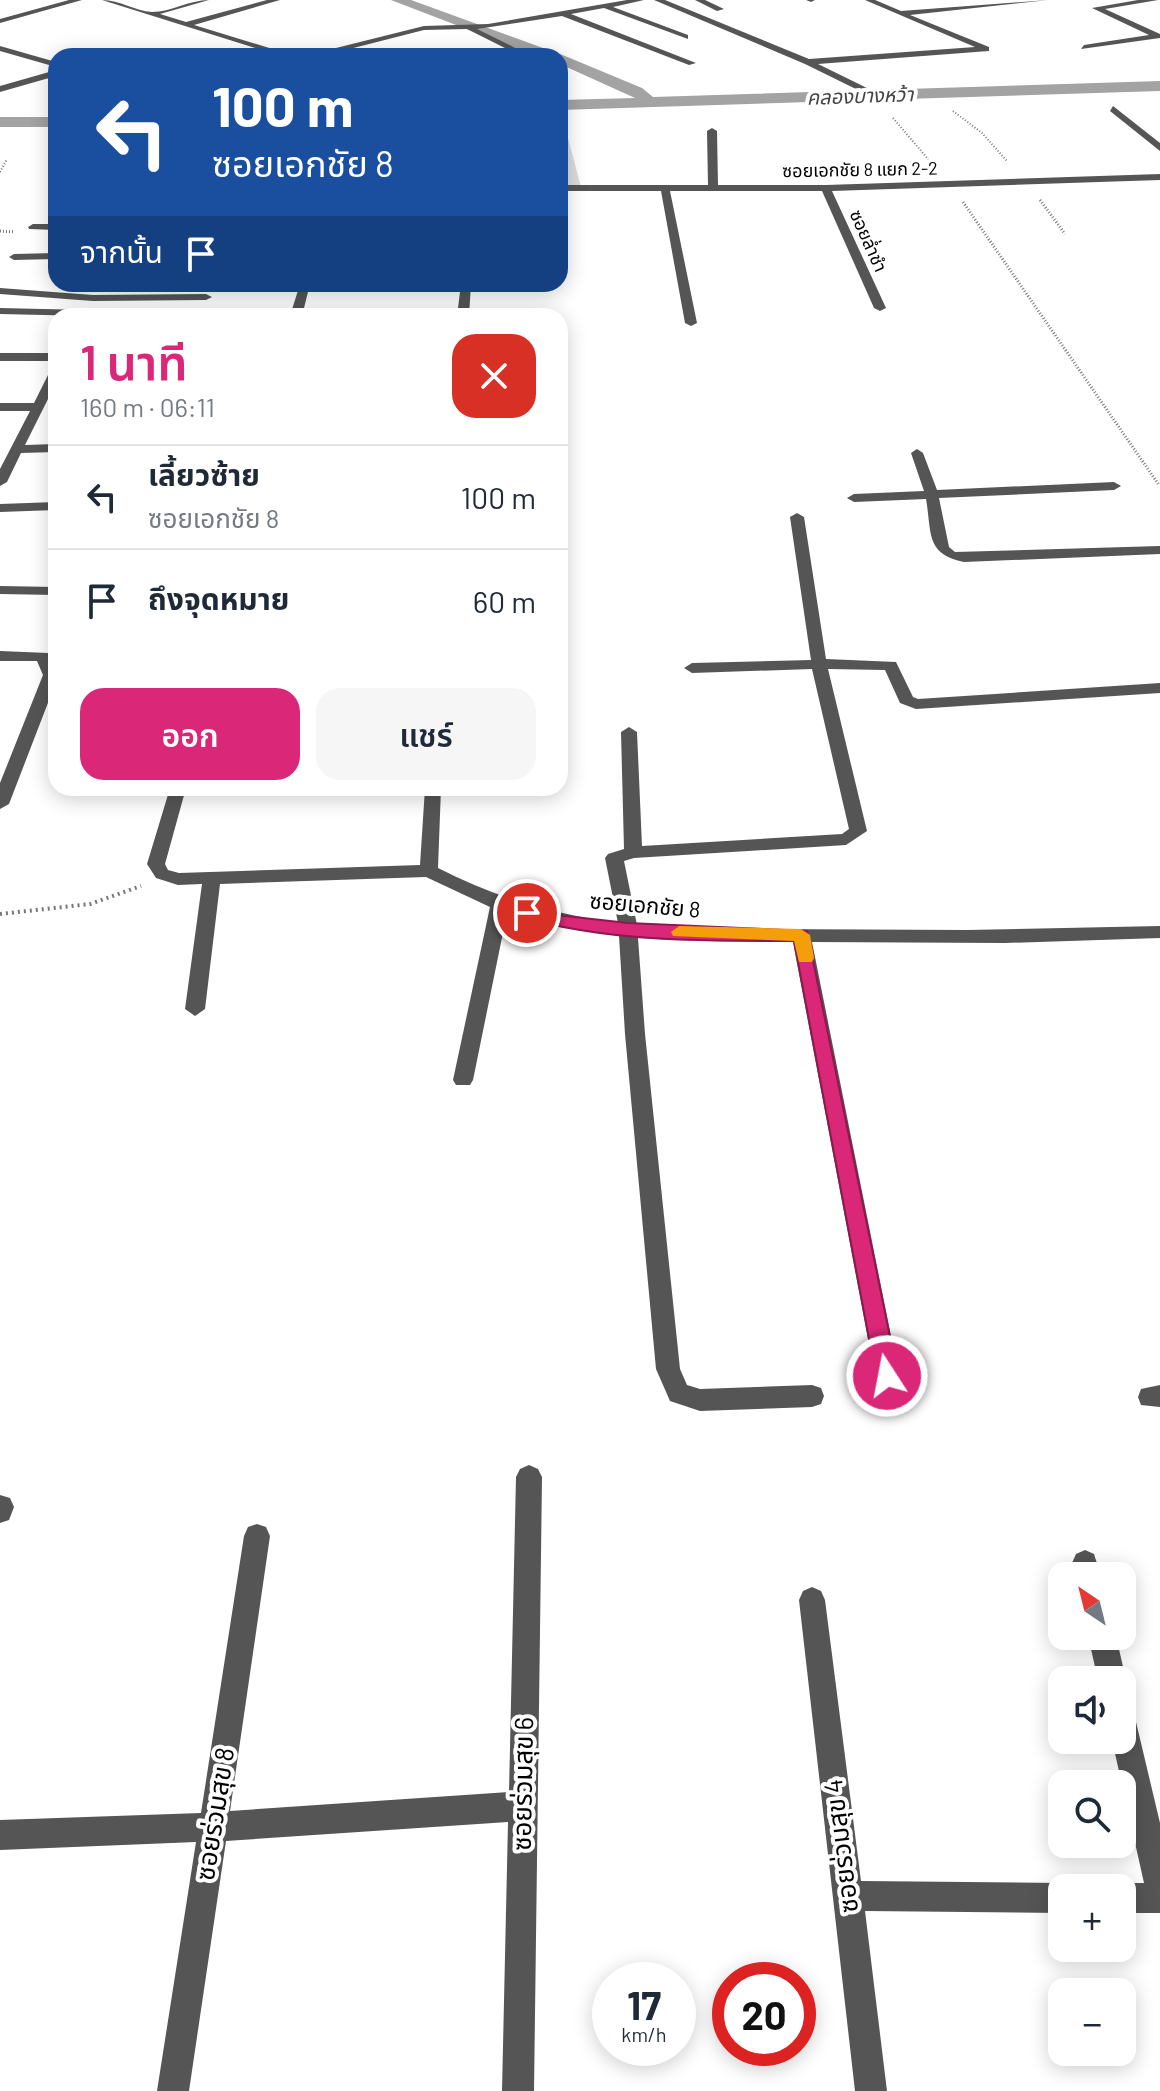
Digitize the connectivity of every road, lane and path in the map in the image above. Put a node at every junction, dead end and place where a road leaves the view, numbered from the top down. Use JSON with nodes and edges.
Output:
{"nodes":[{"id":1,"x":78,"y":0,"type":"edge"},
{"id":2,"x":106,"y":0,"type":"edge"},
{"id":3,"x":205,"y":0,"type":"edge"},
{"id":4,"x":276,"y":0,"type":"edge"},
{"id":5,"x":633,"y":0,"type":"edge"},
{"id":6,"x":658,"y":0,"type":"edge"},
{"id":7,"x":699,"y":0,"type":"edge"},
{"id":8,"x":869,"y":0,"type":"edge"},
{"id":9,"x":1044,"y":0,"type":"edge"},
{"id":10,"x":1154,"y":0,"type":"edge"},
{"id":11,"x":604,"y":6,"type":"junction"},
{"id":12,"x":720,"y":9,"type":"dead end"},
{"id":13,"x":562,"y":10,"type":"junction"},
{"id":14,"x":898,"y":13,"type":"junction"},
{"id":15,"x":152,"y":14,"type":"junction"},
{"id":16,"x":0,"y":21,"type":"edge"},
{"id":17,"x":187,"y":24,"type":"junction"},
{"id":18,"x":469,"y":27,"type":"junction"},
{"id":19,"x":685,"y":37,"type":"dead end"},
{"id":20,"x":361,"y":45,"type":"junction"},
{"id":21,"x":1084,"y":47,"type":"dead end"},
{"id":22,"x":0,"y":48,"type":"edge"},
{"id":23,"x":262,"y":48,"type":"edge"},
{"id":24,"x":348,"y":48,"type":"edge"},
{"id":25,"x":367,"y":48,"type":"edge"},
{"id":26,"x":512,"y":48,"type":"edge"},
{"id":27,"x":808,"y":62,"type":"junction"},
{"id":28,"x":48,"y":63,"type":"edge"},
{"id":29,"x":692,"y":63,"type":"dead end"},
{"id":30,"x":48,"y":75,"type":"edge"},
{"id":31,"x":0,"y":89,"type":"edge"},
{"id":32,"x":864,"y":90,"type":"dead end"},
{"id":33,"x":1113,"y":109,"type":"dead end"},
{"id":34,"x":953,"y":111,"type":"dead end"},
{"id":35,"x":893,"y":118,"type":"dead end"},
{"id":36,"x":712,"y":131,"type":"dead end"},
{"id":37,"x":1160,"y":148,"type":"edge"},
{"id":38,"x":7,"y":159,"type":"dead end"},
{"id":39,"x":0,"y":172,"type":"edge"},
{"id":40,"x":1160,"y":177,"type":"edge"},
{"id":41,"x":1026,"y":181,"type":"junction"},
{"id":42,"x":950,"y":184,"type":"junction"},
{"id":43,"x":568,"y":188,"type":"edge"},
{"id":44,"x":713,"y":188,"type":"junction"},
{"id":45,"x":826,"y":188,"type":"junction"},
{"id":46,"x":666,"y":192,"type":"junction"},
{"id":47,"x":568,"y":197,"type":"edge"},
{"id":48,"x":33,"y":227,"type":"dead end"},
{"id":49,"x":48,"y":227,"type":"edge"},
{"id":50,"x":1065,"y":234,"type":"dead end"},
{"id":51,"x":48,"y":256,"type":"edge"},
{"id":52,"x":14,"y":257,"type":"dead end"},
{"id":53,"x":0,"y":291,"type":"edge"},
{"id":54,"x":96,"y":292,"type":"edge"},
{"id":55,"x":206,"y":297,"type":"dead end"},
{"id":56,"x":93,"y":298,"type":"junction"},
{"id":57,"x":88,"y":308,"type":"edge"},
{"id":58,"x":880,"y":308,"type":"dead end"},
{"id":59,"x":0,"y":311,"type":"edge"},
{"id":60,"x":48,"y":313,"type":"edge"},
{"id":61,"x":691,"y":323,"type":"dead end"},
{"id":62,"x":0,"y":357,"type":"edge"},
{"id":63,"x":48,"y":357,"type":"edge"},
{"id":64,"x":48,"y":395,"type":"edge"},
{"id":65,"x":0,"y":407,"type":"edge"},
{"id":66,"x":38,"y":407,"type":"junction"},
{"id":67,"x":48,"y":449,"type":"edge"},
{"id":68,"x":917,"y":453,"type":"dead end"},
{"id":69,"x":10,"y":455,"type":"edge"},
{"id":70,"x":0,"y":482,"type":"edge"},
{"id":71,"x":1159,"y":485,"type":"edge"},
{"id":72,"x":1114,"y":486,"type":"dead end"},
{"id":73,"x":932,"y":495,"type":"junction"},
{"id":74,"x":854,"y":498,"type":"dead end"},
{"id":75,"x":48,"y":506,"type":"edge"},
{"id":76,"x":0,"y":508,"type":"edge"},
{"id":77,"x":797,"y":517,"type":"dead end"},
{"id":78,"x":1160,"y":550,"type":"edge"},
{"id":79,"x":0,"y":590,"type":"edge"},
{"id":80,"x":48,"y":591,"type":"edge"},
{"id":81,"x":0,"y":656,"type":"edge"},
{"id":82,"x":819,"y":664,"type":"junction"},
{"id":83,"x":48,"y":668,"type":"edge"},
{"id":84,"x":692,"y":668,"type":"dead end"},
{"id":85,"x":48,"y":683,"type":"edge"},
{"id":86,"x":1160,"y":688,"type":"edge"},
{"id":87,"x":629,"y":732,"type":"dead end"},
{"id":88,"x":176,"y":796,"type":"edge"},
{"id":89,"x":433,"y":796,"type":"edge"},
{"id":90,"x":0,"y":804,"type":"edge"},
{"id":91,"x":633,"y":852,"type":"junction"},
{"id":92,"x":429,"y":871,"type":"junction"},
{"id":93,"x":162,"y":874,"type":"junction"},
{"id":94,"x":212,"y":878,"type":"junction"},
{"id":95,"x":499,"y":906,"type":"junction"},
{"id":96,"x":0,"y":914,"type":"edge"},
{"id":97,"x":628,"y":928,"type":"junction"},
{"id":98,"x":1160,"y":932,"type":"edge"},
{"id":99,"x":801,"y":935,"type":"junction"},
{"id":100,"x":195,"y":1009,"type":"dead end"},
{"id":101,"x":463,"y":1080,"type":"dead end"},
{"id":102,"x":887,"y":1376,"type":"dead end"},
{"id":103,"x":812,"y":1396,"type":"dead end"},
{"id":104,"x":529,"y":1477,"type":"dead end"},
{"id":105,"x":257,"y":1536,"type":"dead end"},
{"id":106,"x":812,"y":1600,"type":"dead end"},
{"id":107,"x":1129,"y":1754,"type":"edge"},
{"id":108,"x":523,"y":1806,"type":"junction"},
{"id":109,"x":213,"y":1827,"type":"junction"},
{"id":110,"x":0,"y":1835,"type":"edge"},
{"id":111,"x":1160,"y":1886,"type":"edge"},
{"id":112,"x":847,"y":1896,"type":"junction"},
{"id":113,"x":1048,"y":1898,"type":"edge"},
{"id":114,"x":1136,"y":1898,"type":"edge"},
{"id":115,"x":1160,"y":1898,"type":"edge"},
{"id":116,"x":173,"y":2091,"type":"edge"},
{"id":117,"x":518,"y":2091,"type":"edge"},
{"id":118,"x":871,"y":2091,"type":"edge"}],
"edges":[{"from":1,"to":16,"type":"street"},
{"from":2,"to":15,"type":"street"},
{"from":3,"to":15,"type":"street"},
{"from":4,"to":17,"type":"street"},
{"from":5,"to":11,"type":"street"},
{"from":6,"to":27,"type":"street"},
{"from":7,"to":12,"type":"street"},
{"from":8,"to":14,"type":"street"},
{"from":9,"to":14,"type":"street"},
{"from":10,"to":21,"type":"street"},
{"from":11,"to":13,"type":"street"},
{"from":11,"to":19,"type":"street"},
{"from":13,"to":18,"type":"street"},
{"from":13,"to":29,"type":"street"},
{"from":14,"to":27,"type":"street"},
{"from":15,"to":17,"type":"street"},
{"from":17,"to":23,"type":"street"},
{"from":18,"to":20,"type":"street"},
{"from":18,"to":26,"type":"street"},
{"from":20,"to":24,"type":"street"},
{"from":20,"to":25,"type":"street"},
{"from":22,"to":28,"type":"street"},
{"from":27,"to":32,"type":"street"},
{"from":30,"to":31,"type":"street"},
{"from":33,"to":37,"type":"street"},
{"from":34,"to":41,"type":"path"},
{"from":35,"to":42,"type":"path"},
{"from":36,"to":44,"type":"street"},
{"from":38,"to":39,"type":"path"},
{"from":40,"to":41,"type":"street","name":"ซอยเอกชัย 8 แยก 2-2"},
{"from":41,"to":42,"type":"street","name":"ซอยเอกชัย 8 แยก 2-2"},
{"from":41,"to":50,"type":"path"},
{"from":42,"to":45,"type":"street","name":"ซอยเอกชัย 8 แยก 2-2"},
{"from":42,"to":71,"type":"path"},
{"from":43,"to":46,"type":"street","name":"ซอยเอกชัย 8 แยก 2-2"},
{"from":44,"to":45,"type":"street","name":"ซอยเอกชัย 8 แยก 2-2"},
{"from":44,"to":46,"type":"street","name":"ซอยเอกชัย 8 แยก 2-2"},
{"from":45,"to":58,"type":"street","name":"ซอยล่ำชำ"},
{"from":46,"to":47,"type":"street"},
{"from":46,"to":61,"type":"street"},
{"from":48,"to":49,"type":"street"},
{"from":51,"to":52,"type":"street"},
{"from":53,"to":56,"type":"street"},
{"from":54,"to":56,"type":"street"},
{"from":55,"to":56,"type":"street"},
{"from":56,"to":57,"type":"street"},
{"from":59,"to":60,"type":"street"},
{"from":62,"to":63,"type":"street"},
{"from":64,"to":66,"type":"street"},
{"from":65,"to":66,"type":"street"},
{"from":66,"to":69,"type":"street"},
{"from":67,"to":69,"type":"street"},
{"from":68,"to":73,"type":"street"},
{"from":69,"to":70,"type":"street"},
{"from":72,"to":73,"type":"street"},
{"from":73,"to":74,"type":"street"},
{"from":73,"to":78,"type":"street"},
{"from":75,"to":76,"type":"street"},
{"from":77,"to":82,"type":"street"},
{"from":79,"to":80,"type":"street"},
{"from":81,"to":83,"type":"street"},
{"from":82,"to":84,"type":"street"},
{"from":82,"to":86,"type":"street"},
{"from":82,"to":91,"type":"street"},
{"from":85,"to":90,"type":"street"},
{"from":87,"to":91,"type":"street"},
{"from":88,"to":93,"type":"street"},
{"from":89,"to":92,"type":"street"},
{"from":91,"to":97,"type":"street"},
{"from":92,"to":94,"type":"street"},
{"from":92,"to":95,"type":"street","name":"ซอยเอกชัย 8"},
{"from":93,"to":94,"type":"street"},
{"from":93,"to":96,"type":"path"},
{"from":94,"to":100,"type":"street"},
{"from":95,"to":97,"type":"street","name":"ซอยเอกชัย 8"},
{"from":95,"to":101,"type":"street"},
{"from":97,"to":99,"type":"street","name":"ซอยเอกชัย 8"},
{"from":97,"to":103,"type":"street"},
{"from":98,"to":99,"type":"street","name":"ซอยเอกชัย 8"},
{"from":99,"to":102,"type":"street"},
{"from":104,"to":108,"type":"street","name":"ซอยร่วมสุข 6"},
{"from":105,"to":109,"type":"street","name":"ซอยร่วมสุข 8"},
{"from":106,"to":112,"type":"street","name":"ซอยร่วมสุข 4"},
{"from":107,"to":111,"type":"street"},
{"from":108,"to":109,"type":"street"},
{"from":108,"to":117,"type":"street","name":"ซอยร่วมสุข 6"},
{"from":109,"to":110,"type":"street"},
{"from":109,"to":116,"type":"street","name":"ซอยร่วมสุข 8"},
{"from":112,"to":113,"type":"street"},
{"from":112,"to":118,"type":"street","name":"ซอยร่วมสุข 4"},
{"from":114,"to":115,"type":"street"}]}
